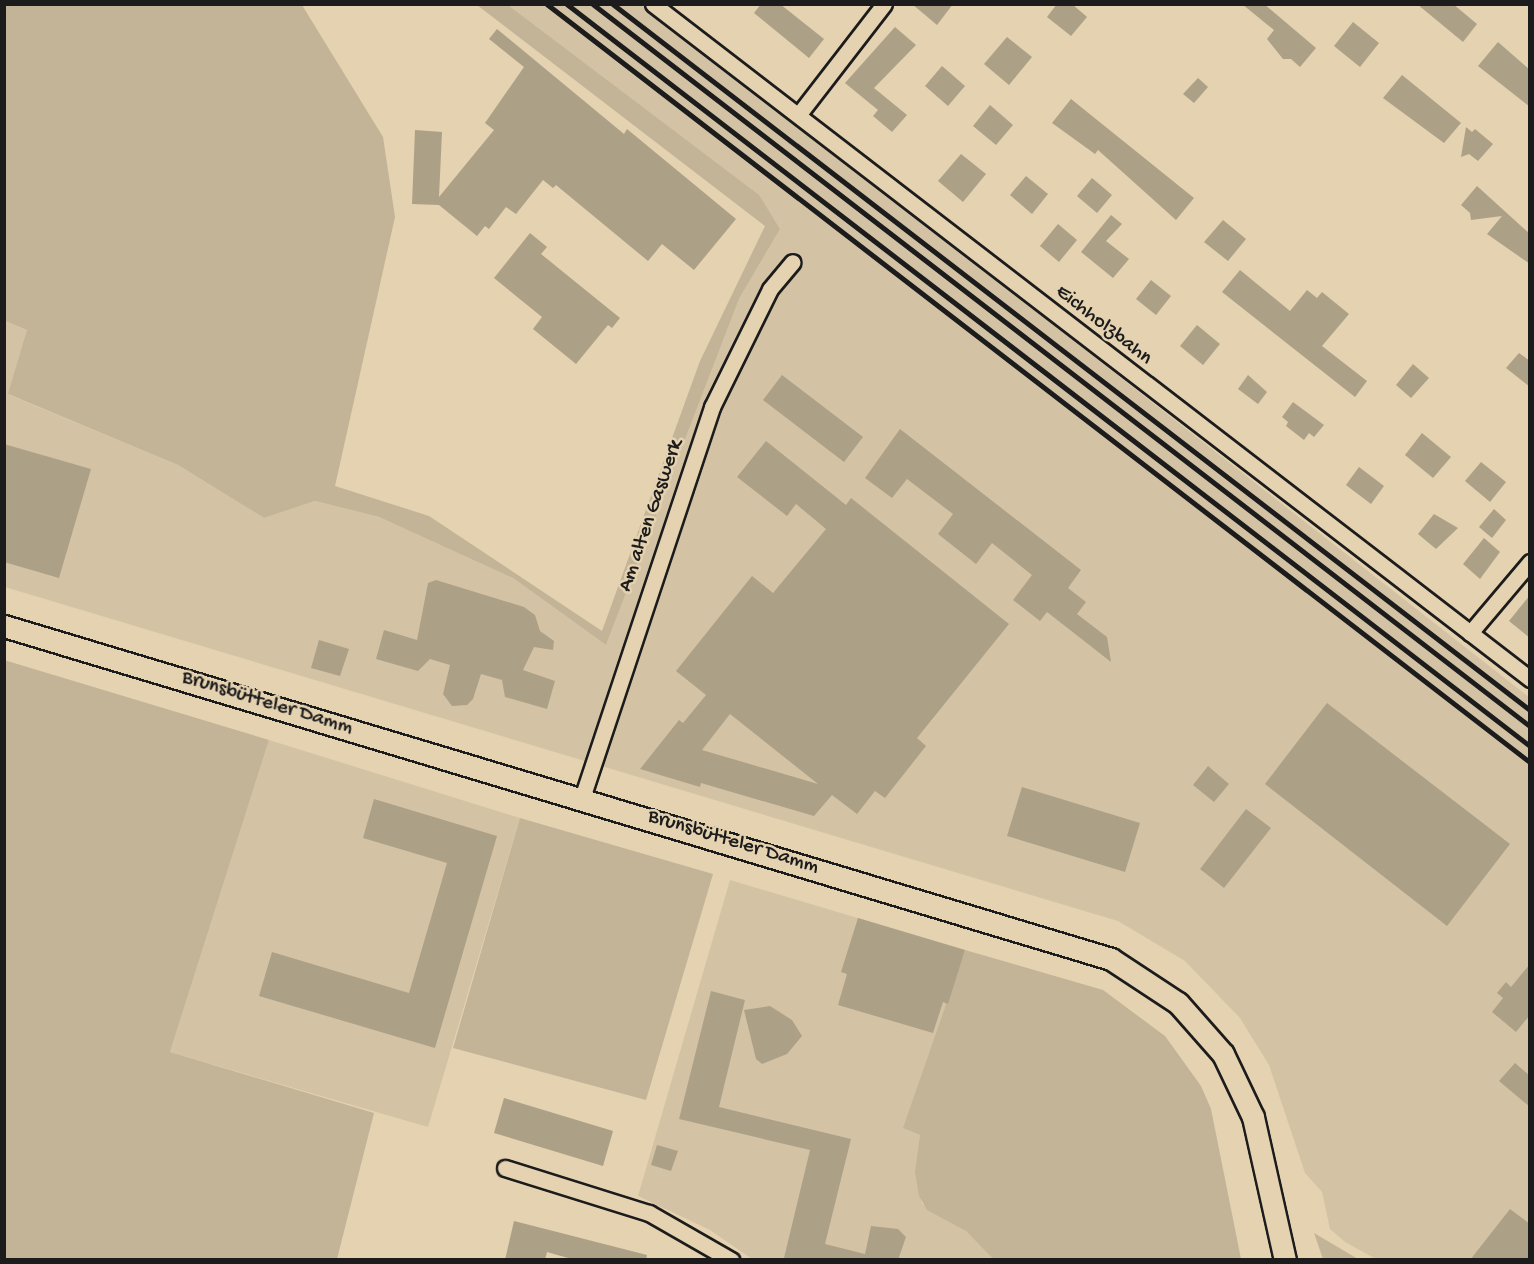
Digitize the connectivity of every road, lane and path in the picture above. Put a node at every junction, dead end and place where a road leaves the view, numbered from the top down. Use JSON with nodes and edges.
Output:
{"nodes":[{"id":1,"x":653,"y":4,"type":"edge"},
{"id":2,"x":884,"y":4,"type":"edge"},
{"id":3,"x":799,"y":114,"type":"junction"},
{"id":4,"x":793,"y":262,"type":"dead end"},
{"id":5,"x":1530,"y":562,"type":"edge"},
{"id":6,"x":4,"y":626,"type":"edge"},
{"id":7,"x":1470,"y":633,"type":"junction"},
{"id":8,"x":1530,"y":679,"type":"edge"},
{"id":9,"x":582,"y":798,"type":"junction"},
{"id":10,"x":505,"y":1168,"type":"dead end"},
{"id":11,"x":731,"y":1260,"type":"edge"},
{"id":12,"x":1285,"y":1260,"type":"edge"}],
"edges":[{"from":1,"to":3,"type":"street","name":"Eichholzbahn"},
{"from":2,"to":3,"type":"street"},
{"from":3,"to":7,"type":"street","name":"Eichholzbahn"},
{"from":4,"to":9,"type":"street","name":"Am alten Gaswerk"},
{"from":5,"to":7,"type":"street"},
{"from":6,"to":9,"type":"main road","name":"Brunsbütteler Damm"},
{"from":7,"to":8,"type":"street","name":"Eichholzbahn"},
{"from":9,"to":12,"type":"main road","name":"Brunsbütteler Damm"},
{"from":10,"to":11,"type":"street"}]}
